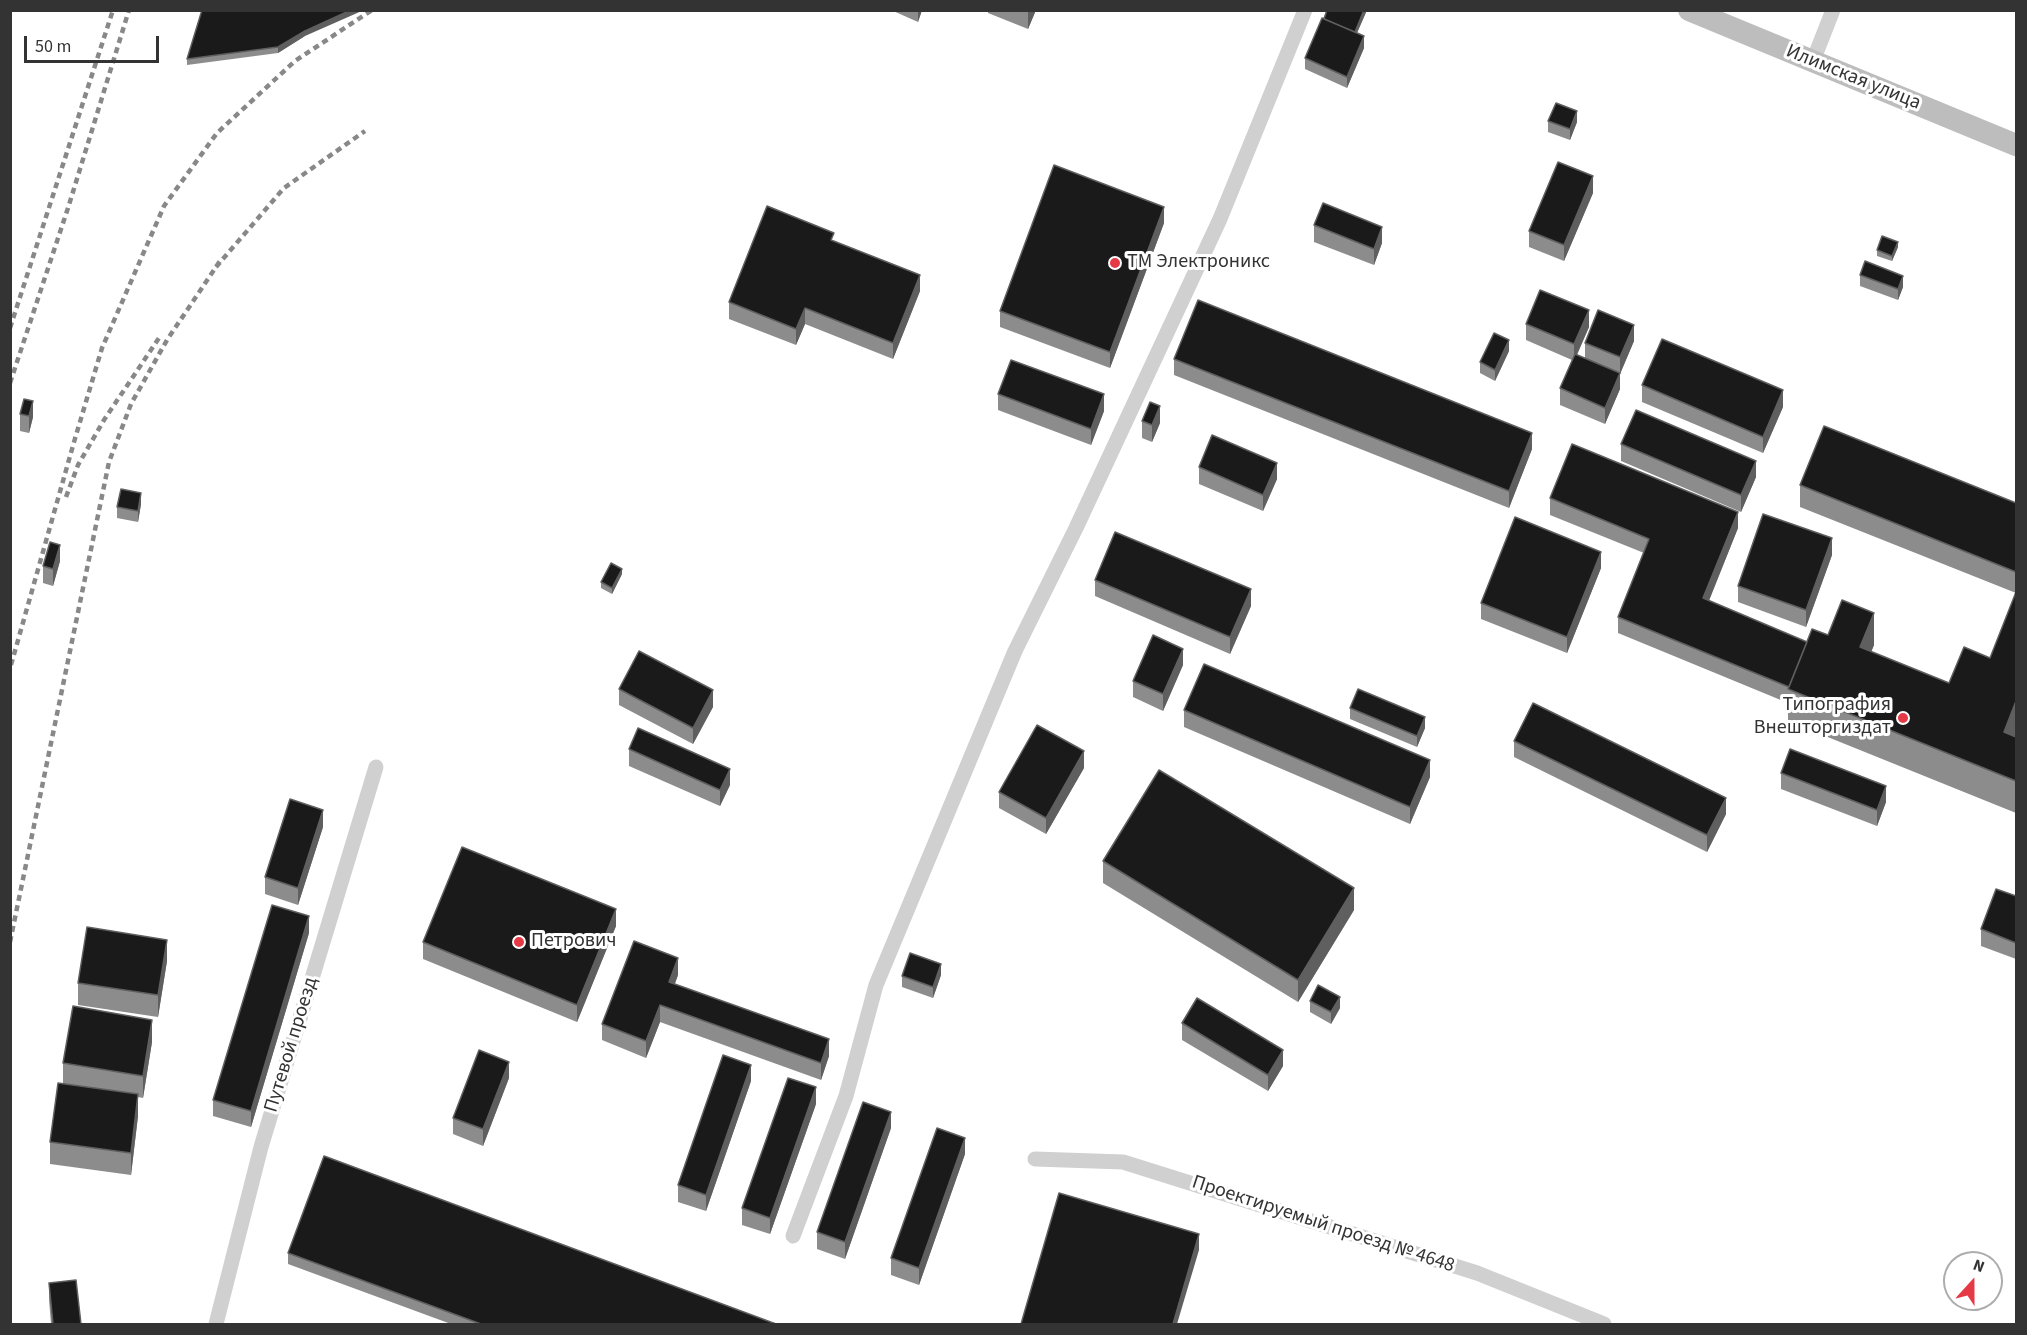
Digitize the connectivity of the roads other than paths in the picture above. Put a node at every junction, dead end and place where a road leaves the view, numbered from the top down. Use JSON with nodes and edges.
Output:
{"nodes":[{"id":1,"x":1305,"y":10,"type":"edge"},
{"id":2,"x":1689,"y":10,"type":"edge"},
{"id":3,"x":1833,"y":10,"type":"edge"},
{"id":4,"x":1813,"y":61,"type":"junction"},
{"id":5,"x":2016,"y":145,"type":"edge"},
{"id":6,"x":376,"y":767,"type":"dead end"},
{"id":7,"x":1035,"y":1159,"type":"dead end"},
{"id":8,"x":793,"y":1236,"type":"dead end"},
{"id":9,"x":216,"y":1324,"type":"edge"},
{"id":10,"x":1604,"y":1324,"type":"edge"}],
"edges":[{"from":1,"to":8,"type":"street"},
{"from":2,"to":4,"type":"street","name":"Илимская улица"},
{"from":3,"to":4,"type":"street"},
{"from":4,"to":5,"type":"street","name":"Илимская улица"},
{"from":6,"to":9,"type":"street","name":"Путевой проезд"},
{"from":7,"to":10,"type":"street","name":"Проектируемый проезд № 4648"}]}
